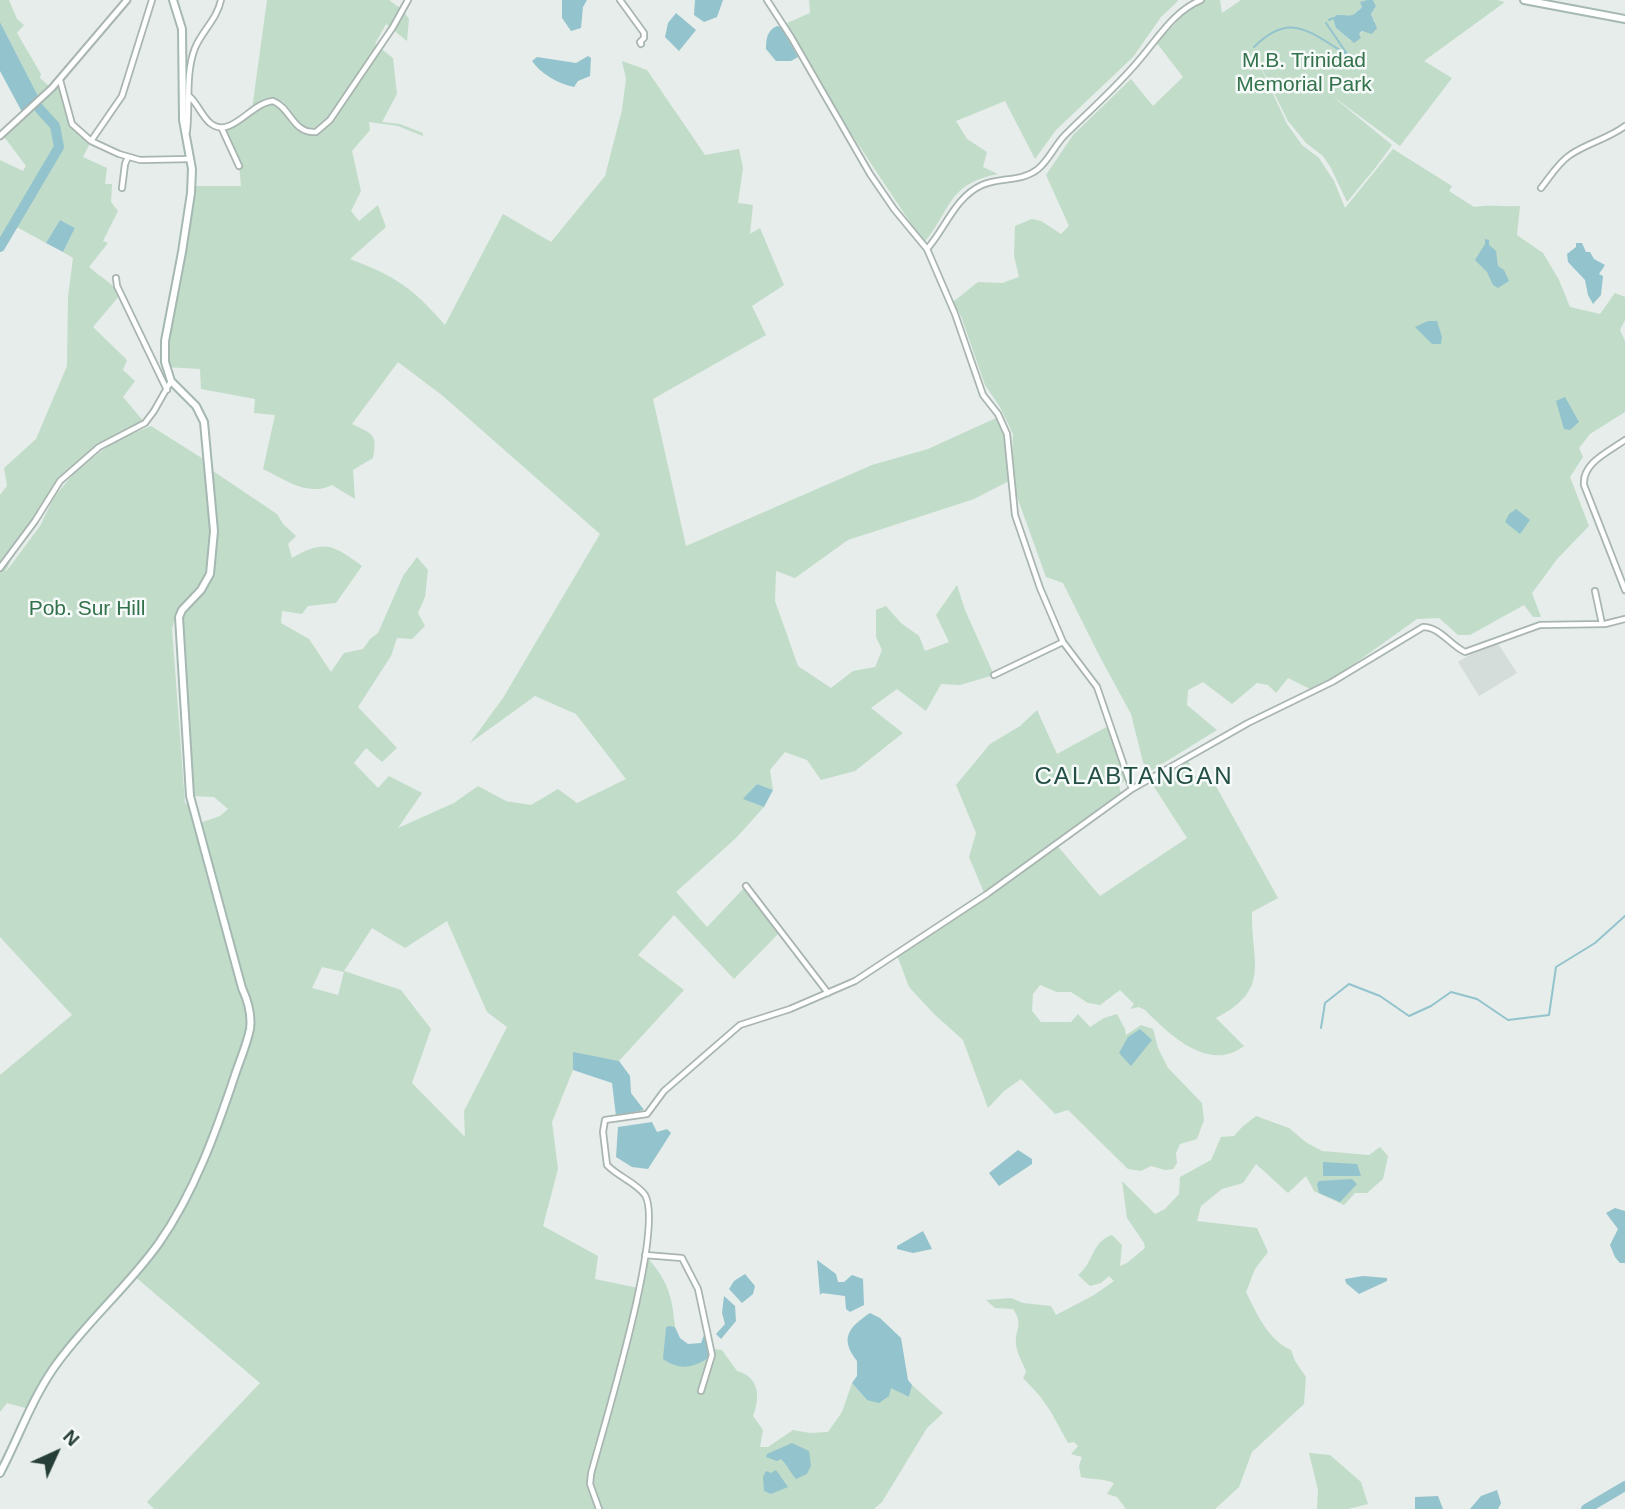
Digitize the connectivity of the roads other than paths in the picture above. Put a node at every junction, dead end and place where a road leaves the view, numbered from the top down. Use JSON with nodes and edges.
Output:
{"nodes":[{"id":1,"x":127,"y":0,"type":"edge"},
{"id":2,"x":152,"y":0,"type":"edge"},
{"id":3,"x":173,"y":0,"type":"edge"},
{"id":4,"x":221,"y":0,"type":"edge"},
{"id":5,"x":408,"y":0,"type":"edge"},
{"id":6,"x":620,"y":0,"type":"edge"},
{"id":7,"x":767,"y":0,"type":"edge"},
{"id":8,"x":1201,"y":0,"type":"edge"},
{"id":9,"x":1524,"y":0,"type":"edge"},
{"id":10,"x":1625,"y":19,"type":"edge"},
{"id":11,"x":641,"y":44,"type":"dead end"},
{"id":12,"x":59,"y":79,"type":"junction"},
{"id":13,"x":189,"y":96,"type":"junction"},
{"id":14,"x":1625,"y":126,"type":"edge"},
{"id":15,"x":222,"y":129,"type":"junction"},
{"id":16,"x":0,"y":136,"type":"edge"},
{"id":17,"x":187,"y":138,"type":"junction"},
{"id":18,"x":91,"y":141,"type":"junction"},
{"id":19,"x":128,"y":157,"type":"junction"},
{"id":20,"x":190,"y":159,"type":"junction"},
{"id":21,"x":239,"y":166,"type":"dead end"},
{"id":22,"x":122,"y":188,"type":"dead end"},
{"id":23,"x":1541,"y":188,"type":"dead end"},
{"id":24,"x":927,"y":249,"type":"junction"},
{"id":25,"x":116,"y":278,"type":"dead end"},
{"id":26,"x":171,"y":382,"type":"junction"},
{"id":27,"x":167,"y":390,"type":"junction"},
{"id":28,"x":1625,"y":440,"type":"edge"},
{"id":29,"x":0,"y":568,"type":"edge"},
{"id":30,"x":1625,"y":590,"type":"edge"},
{"id":31,"x":1595,"y":591,"type":"dead end"},
{"id":32,"x":1625,"y":619,"type":"edge"},
{"id":33,"x":1602,"y":624,"type":"junction"},
{"id":34,"x":1063,"y":642,"type":"junction"},
{"id":35,"x":995,"y":675,"type":"dead end"},
{"id":36,"x":1132,"y":789,"type":"junction"},
{"id":37,"x":746,"y":886,"type":"dead end"},
{"id":38,"x":828,"y":993,"type":"junction"},
{"id":39,"x":645,"y":1255,"type":"junction"},
{"id":40,"x":701,"y":1391,"type":"dead end"},
{"id":41,"x":0,"y":1474,"type":"edge"},
{"id":42,"x":599,"y":1509,"type":"edge"}],
"edges":[{"from":1,"to":12,"type":"street"},
{"from":2,"to":18,"type":"street"},
{"from":3,"to":17,"type":"main road"},
{"from":4,"to":13,"type":"street"},
{"from":5,"to":15,"type":"street"},
{"from":6,"to":11,"type":"street"},
{"from":7,"to":24,"type":"street"},
{"from":8,"to":24,"type":"street"},
{"from":9,"to":10,"type":"main road"},
{"from":12,"to":16,"type":"street"},
{"from":12,"to":18,"type":"street"},
{"from":13,"to":15,"type":"street"},
{"from":13,"to":17,"type":"street"},
{"from":14,"to":23,"type":"street"},
{"from":15,"to":21,"type":"street"},
{"from":17,"to":20,"type":"main road"},
{"from":18,"to":19,"type":"street"},
{"from":19,"to":20,"type":"street"},
{"from":19,"to":22,"type":"street"},
{"from":20,"to":26,"type":"main road"},
{"from":24,"to":34,"type":"street"},
{"from":25,"to":27,"type":"street"},
{"from":26,"to":27,"type":"street"},
{"from":26,"to":41,"type":"main road"},
{"from":27,"to":29,"type":"street"},
{"from":28,"to":30,"type":"street"},
{"from":31,"to":33,"type":"street"},
{"from":32,"to":33,"type":"street"},
{"from":33,"to":36,"type":"street"},
{"from":34,"to":35,"type":"street"},
{"from":34,"to":36,"type":"street"},
{"from":36,"to":38,"type":"street"},
{"from":37,"to":38,"type":"street"},
{"from":38,"to":39,"type":"street"},
{"from":39,"to":40,"type":"street"},
{"from":39,"to":42,"type":"street"}]}
